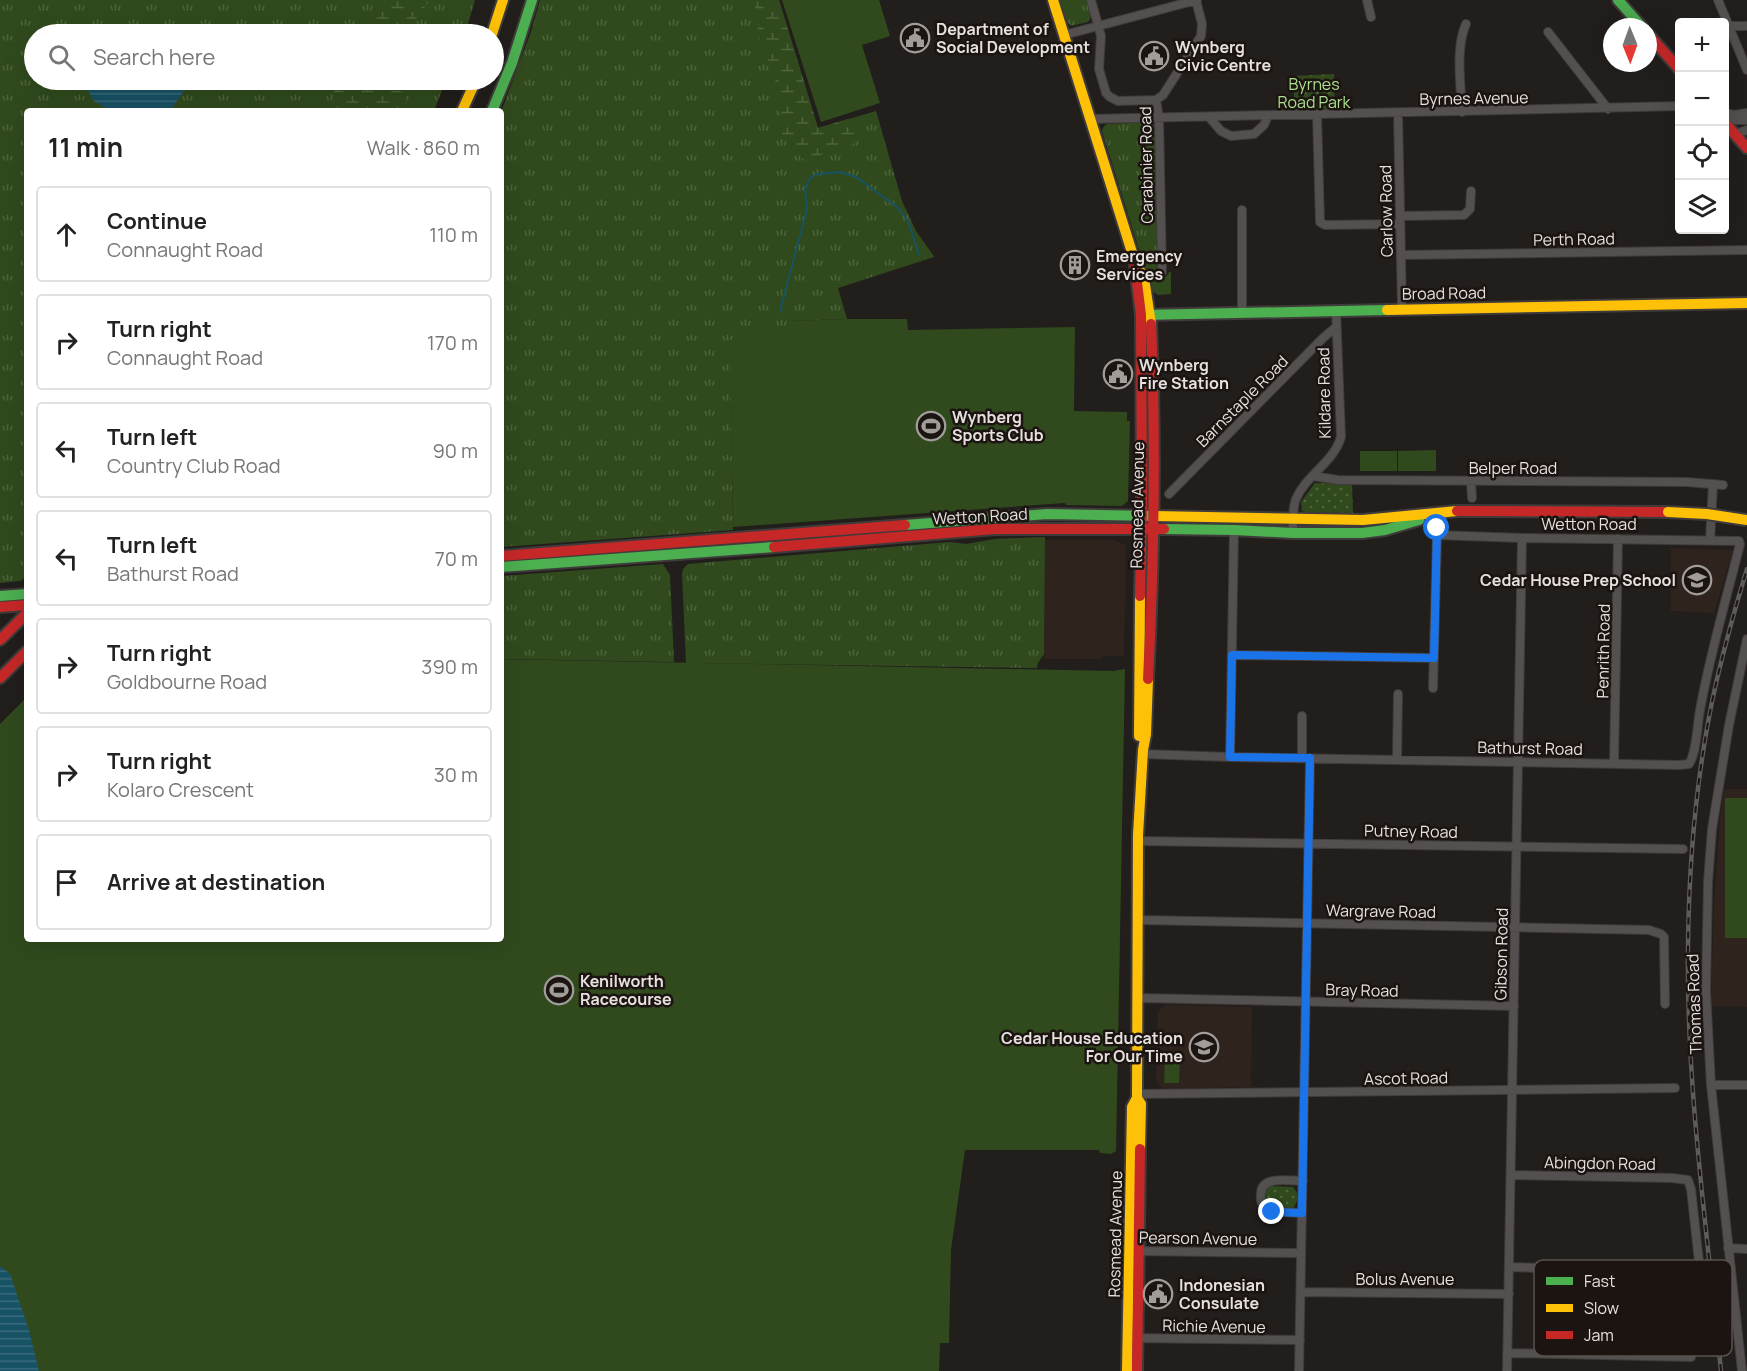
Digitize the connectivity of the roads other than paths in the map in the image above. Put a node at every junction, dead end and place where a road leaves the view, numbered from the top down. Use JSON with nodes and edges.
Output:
{"nodes":[{"id":1,"x":503,"y":0,"type":"edge"},
{"id":2,"x":531,"y":0,"type":"edge"},
{"id":3,"x":1053,"y":0,"type":"edge"},
{"id":4,"x":1090,"y":0,"type":"edge"},
{"id":5,"x":1197,"y":0,"type":"edge"},
{"id":6,"x":1367,"y":0,"type":"edge"},
{"id":7,"x":1618,"y":0,"type":"edge"},
{"id":8,"x":1719,"y":0,"type":"edge"},
{"id":9,"x":1371,"y":17,"type":"dead end"},
{"id":10,"x":1634,"y":18,"type":"edge"},
{"id":11,"x":1726,"y":18,"type":"edge"},
{"id":12,"x":495,"y":24,"type":"edge"},
{"id":13,"x":1466,"y":24,"type":"dead end"},
{"id":14,"x":1098,"y":26,"type":"junction"},
{"id":15,"x":1729,"y":26,"type":"joint"},
{"id":16,"x":1747,"y":26,"type":"edge"},
{"id":17,"x":1548,"y":32,"type":"dead end"},
{"id":18,"x":1064,"y":35,"type":"junction"},
{"id":19,"x":1657,"y":44,"type":"edge"},
{"id":20,"x":1745,"y":62,"type":"edge"},
{"id":21,"x":1675,"y":64,"type":"edge"},
{"id":22,"x":1747,"y":70,"type":"edge"},
{"id":23,"x":504,"y":82,"type":"edge"},
{"id":24,"x":471,"y":90,"type":"edge"},
{"id":25,"x":501,"y":90,"type":"edge"},
{"id":26,"x":1156,"y":100,"type":"junction"},
{"id":27,"x":1675,"y":106,"type":"edge"},
{"id":28,"x":463,"y":108,"type":"edge"},
{"id":29,"x":493,"y":108,"type":"edge"},
{"id":30,"x":1608,"y":109,"type":"junction"},
{"id":31,"x":1462,"y":112,"type":"junction"},
{"id":32,"x":1398,"y":113,"type":"junction"},
{"id":33,"x":1747,"y":113,"type":"edge"},
{"id":34,"x":1317,"y":115,"type":"junction"},
{"id":35,"x":1268,"y":116,"type":"junction"},
{"id":36,"x":1729,"y":116,"type":"edge"},
{"id":37,"x":1209,"y":117,"type":"junction"},
{"id":38,"x":1159,"y":118,"type":"junction"},
{"id":39,"x":1729,"y":118,"type":"edge"},
{"id":40,"x":1090,"y":119,"type":"junction"},
{"id":41,"x":1747,"y":120,"type":"edge"},
{"id":42,"x":1729,"y":123,"type":"edge"},
{"id":43,"x":1747,"y":130,"type":"edge"},
{"id":44,"x":1736,"y":134,"type":"junction"},
{"id":45,"x":1747,"y":148,"type":"edge"},
{"id":46,"x":1471,"y":191,"type":"dead end"},
{"id":47,"x":1242,"y":210,"type":"dead end"},
{"id":48,"x":1400,"y":220,"type":"junction"},
{"id":49,"x":1747,"y":250,"type":"edge"},
{"id":50,"x":1401,"y":255,"type":"junction"},
{"id":51,"x":1162,"y":272,"type":"dead end"},
{"id":52,"x":1747,"y":303,"type":"edge"},
{"id":53,"x":1402,"y":309,"type":"junction"},
{"id":54,"x":1336,"y":310,"type":"junction"},
{"id":55,"x":1242,"y":312,"type":"junction"},
{"id":56,"x":1146,"y":315,"type":"junction"},
{"id":57,"x":1336,"y":327,"type":"junction"},
{"id":58,"x":1313,"y":476,"type":"junction"},
{"id":59,"x":1471,"y":481,"type":"junction"},
{"id":60,"x":1713,"y":484,"type":"junction"},
{"id":61,"x":1723,"y":485,"type":"dead end"},
{"id":62,"x":1169,"y":494,"type":"dead end"},
{"id":63,"x":1472,"y":498,"type":"dead end"},
{"id":64,"x":1460,"y":512,"type":"junction"},
{"id":65,"x":1444,"y":515,"type":"junction"},
{"id":66,"x":1147,"y":516,"type":"junction"},
{"id":67,"x":1428,"y":518,"type":"junction"},
{"id":68,"x":1294,"y":519,"type":"junction"},
{"id":69,"x":1747,"y":520,"type":"edge"},
{"id":70,"x":1147,"y":529,"type":"junction"},
{"id":71,"x":1234,"y":530,"type":"junction"},
{"id":72,"x":1293,"y":533,"type":"junction"},
{"id":73,"x":1437,"y":535,"type":"junction"},
{"id":74,"x":1522,"y":538,"type":"junction"},
{"id":75,"x":1618,"y":539,"type":"junction"},
{"id":76,"x":1710,"y":540,"type":"junction"},
{"id":77,"x":1739,"y":543,"type":"joint"},
{"id":78,"x":504,"y":556,"type":"edge"},
{"id":79,"x":504,"y":567,"type":"edge"},
{"id":80,"x":24,"y":594,"type":"edge"},
{"id":81,"x":0,"y":596,"type":"edge"},
{"id":82,"x":24,"y":604,"type":"edge"},
{"id":83,"x":0,"y":607,"type":"edge"},
{"id":84,"x":24,"y":616,"type":"edge"},
{"id":85,"x":1747,"y":639,"type":"edge"},
{"id":86,"x":0,"y":640,"type":"edge"},
{"id":87,"x":24,"y":654,"type":"edge"},
{"id":88,"x":1232,"y":655,"type":"junction"},
{"id":89,"x":1434,"y":658,"type":"junction"},
{"id":90,"x":0,"y":678,"type":"edge"},
{"id":91,"x":1433,"y":688,"type":"dead end"},
{"id":92,"x":1398,"y":694,"type":"dead end"},
{"id":93,"x":1302,"y":716,"type":"dead end"},
{"id":94,"x":1143,"y":752,"type":"junction"},
{"id":95,"x":1230,"y":757,"type":"junction"},
{"id":96,"x":1306,"y":758,"type":"junction"},
{"id":97,"x":1397,"y":760,"type":"junction"},
{"id":98,"x":1518,"y":762,"type":"junction"},
{"id":99,"x":1614,"y":763,"type":"junction"},
{"id":100,"x":1138,"y":841,"type":"junction"},
{"id":101,"x":1309,"y":843,"type":"junction"},
{"id":102,"x":1516,"y":846,"type":"junction"},
{"id":103,"x":1683,"y":849,"type":"dead end"},
{"id":104,"x":1139,"y":920,"type":"junction"},
{"id":105,"x":1307,"y":922,"type":"junction"},
{"id":106,"x":1515,"y":927,"type":"junction"},
{"id":107,"x":1138,"y":998,"type":"junction"},
{"id":108,"x":1306,"y":1002,"type":"junction"},
{"id":109,"x":1665,"y":1004,"type":"dead end"},
{"id":110,"x":1514,"y":1006,"type":"junction"},
{"id":111,"x":1711,"y":1085,"type":"junction"},
{"id":112,"x":1747,"y":1085,"type":"edge"},
{"id":113,"x":1675,"y":1088,"type":"dead end"},
{"id":114,"x":1513,"y":1090,"type":"junction"},
{"id":115,"x":1305,"y":1092,"type":"junction"},
{"id":116,"x":1137,"y":1096,"type":"junction"},
{"id":117,"x":1511,"y":1175,"type":"junction"},
{"id":118,"x":1303,"y":1181,"type":"junction"},
{"id":119,"x":1302,"y":1213,"type":"junction"},
{"id":120,"x":1728,"y":1248,"type":"junction"},
{"id":121,"x":1747,"y":1249,"type":"edge"},
{"id":122,"x":1135,"y":1251,"type":"junction"},
{"id":123,"x":1301,"y":1253,"type":"junction"},
{"id":124,"x":1699,"y":1260,"type":"edge"},
{"id":125,"x":1729,"y":1260,"type":"edge"},
{"id":126,"x":1509,"y":1267,"type":"junction"},
{"id":127,"x":1534,"y":1268,"type":"edge"},
{"id":128,"x":1732,"y":1283,"type":"edge"},
{"id":129,"x":1301,"y":1292,"type":"junction"},
{"id":130,"x":1509,"y":1294,"type":"junction"},
{"id":131,"x":1133,"y":1338,"type":"junction"},
{"id":132,"x":1300,"y":1340,"type":"junction"},
{"id":133,"x":1508,"y":1353,"type":"junction"},
{"id":134,"x":1534,"y":1354,"type":"edge"},
{"id":135,"x":1645,"y":1356,"type":"edge"},
{"id":136,"x":1691,"y":1357,"type":"dead end"},
{"id":137,"x":1127,"y":1371,"type":"edge"},
{"id":138,"x":1137,"y":1371,"type":"edge"},
{"id":139,"x":1299,"y":1371,"type":"edge"},
{"id":140,"x":1507,"y":1371,"type":"edge"},
{"id":141,"x":1742,"y":1371,"type":"edge"}],
"edges":[{"from":1,"to":12,"type":"main road"},
{"from":2,"to":23,"type":"main road"},
{"from":3,"to":18,"type":"main road","name":"Rosmead Avenue"},
{"from":4,"to":14,"type":"street"},
{"from":5,"to":14,"type":"street"},
{"from":5,"to":26,"type":"street","name":"Carabinier Road"},
{"from":6,"to":9,"type":"street"},
{"from":7,"to":10,"type":"main road"},
{"from":8,"to":11,"type":"street"},
{"from":13,"to":31,"type":"street"},
{"from":14,"to":18,"type":"street"},
{"from":14,"to":26,"type":"street"},
{"from":15,"to":16,"type":"street"},
{"from":15,"to":20,"type":"street"},
{"from":17,"to":30,"type":"street"},
{"from":18,"to":40,"type":"main road","name":"Rosmead Avenue"},
{"from":19,"to":21,"type":"main road"},
{"from":20,"to":22,"type":"street"},
{"from":24,"to":28,"type":"main road"},
{"from":25,"to":29,"type":"main road"},
{"from":26,"to":38,"type":"street","name":"Carabinier Road"},
{"from":27,"to":30,"type":"street","name":"Byrnes Avenue"},
{"from":30,"to":31,"type":"street","name":"Byrnes Avenue"},
{"from":31,"to":32,"type":"street","name":"Byrnes Avenue"},
{"from":32,"to":34,"type":"street","name":"Byrnes Avenue"},
{"from":32,"to":48,"type":"street","name":"Carlow Road"},
{"from":33,"to":36,"type":"street"},
{"from":34,"to":35,"type":"street","name":"Byrnes Avenue"},
{"from":34,"to":48,"type":"street"},
{"from":35,"to":37,"type":"street","name":"Byrnes Avenue"},
{"from":35,"to":37,"type":"street"},
{"from":37,"to":38,"type":"street","name":"Byrnes Avenue"},
{"from":38,"to":40,"type":"street","name":"Byrnes Avenue"},
{"from":38,"to":51,"type":"street","name":"Carabinier Road"},
{"from":39,"to":41,"type":"street"},
{"from":40,"to":56,"type":"main road","name":"Rosmead Avenue"},
{"from":42,"to":44,"type":"main road"},
{"from":43,"to":44,"type":"street"},
{"from":44,"to":45,"type":"main road"},
{"from":46,"to":48,"type":"street"},
{"from":47,"to":55,"type":"street"},
{"from":48,"to":50,"type":"street","name":"Carlow Road"},
{"from":49,"to":50,"type":"street","name":"Perth Road"},
{"from":50,"to":53,"type":"street","name":"Carlow Road"},
{"from":52,"to":53,"type":"main road","name":"Broad Road"},
{"from":53,"to":54,"type":"main road","name":"Broad Road"},
{"from":54,"to":55,"type":"main road","name":"Broad Road"},
{"from":54,"to":57,"type":"street","name":"Kildare Road"},
{"from":55,"to":56,"type":"main road","name":"Broad Road"},
{"from":56,"to":66,"type":"main road","name":"Rosmead Avenue"},
{"from":57,"to":58,"type":"street","name":"Kildare Road"},
{"from":57,"to":62,"type":"street","name":"Barnstaple Road"},
{"from":58,"to":59,"type":"street","name":"Belper Road"},
{"from":58,"to":68,"type":"street","name":"Kildare Road"},
{"from":59,"to":60,"type":"street","name":"Belper Road"},
{"from":59,"to":63,"type":"street"},
{"from":60,"to":61,"type":"street","name":"Belper Road"},
{"from":60,"to":76,"type":"street"},
{"from":64,"to":65,"type":"main road","name":"Wetton Road"},
{"from":64,"to":68,"type":"main road","name":"Wetton Road"},
{"from":64,"to":69,"type":"main road","name":"Wetton Road","bridge":true},
{"from":65,"to":67,"type":"main road","name":"Wetton Road"},
{"from":65,"to":73,"type":"street"},
{"from":66,"to":68,"type":"main road","name":"Wetton Road"},
{"from":66,"to":70,"type":"main road","name":"Rosmead Avenue"},
{"from":66,"to":78,"type":"main road","name":"Wetton Road"},
{"from":67,"to":72,"type":"main road","name":"Wetton Road"},
{"from":67,"to":73,"type":"street"},
{"from":68,"to":72,"type":"street","name":"Kildare Road"},
{"from":70,"to":71,"type":"main road","name":"Wetton Road"},
{"from":70,"to":79,"type":"main road","name":"Wetton Road"},
{"from":70,"to":94,"type":"main road","name":"Rosmead Avenue"},
{"from":71,"to":72,"type":"main road","name":"Wetton Road"},
{"from":71,"to":88,"type":"street"},
{"from":73,"to":74,"type":"street","name":"Wetton Road"},
{"from":73,"to":89,"type":"street"},
{"from":74,"to":75,"type":"street","name":"Wetton Road"},
{"from":74,"to":98,"type":"street","name":"Gibson Road"},
{"from":75,"to":76,"type":"street","name":"Wetton Road"},
{"from":75,"to":99,"type":"street","name":"Penrith Road"},
{"from":76,"to":77,"type":"street","name":"Wetton Road"},
{"from":77,"to":99,"type":"street","name":"Bathurst Road"},
{"from":80,"to":81,"type":"main road"},
{"from":82,"to":83,"type":"main road"},
{"from":84,"to":86,"type":"main road"},
{"from":85,"to":111,"type":"street","name":"Thomas Road"},
{"from":87,"to":90,"type":"main road"},
{"from":88,"to":89,"type":"street"},
{"from":88,"to":95,"type":"street"},
{"from":89,"to":91,"type":"street"},
{"from":92,"to":97,"type":"street"},
{"from":93,"to":96,"type":"street"},
{"from":94,"to":95,"type":"street","name":"Bathurst Road"},
{"from":94,"to":100,"type":"main road","name":"Rosmead Avenue"},
{"from":95,"to":96,"type":"street","name":"Bathurst Road"},
{"from":96,"to":97,"type":"street","name":"Bathurst Road"},
{"from":96,"to":101,"type":"street"},
{"from":97,"to":98,"type":"street","name":"Bathurst Road"},
{"from":98,"to":99,"type":"street","name":"Bathurst Road"},
{"from":98,"to":102,"type":"street","name":"Gibson Road"},
{"from":100,"to":101,"type":"street","name":"Putney Road"},
{"from":100,"to":104,"type":"main road","name":"Rosmead Avenue"},
{"from":101,"to":102,"type":"street","name":"Putney Road"},
{"from":101,"to":105,"type":"street"},
{"from":102,"to":103,"type":"street","name":"Putney Road"},
{"from":102,"to":106,"type":"street","name":"Gibson Road"},
{"from":104,"to":105,"type":"street","name":"Wargrave Road"},
{"from":104,"to":107,"type":"main road","name":"Rosmead Avenue"},
{"from":105,"to":106,"type":"street","name":"Wargrave Road"},
{"from":105,"to":108,"type":"street"},
{"from":106,"to":109,"type":"street","name":"Wargrave Road"},
{"from":106,"to":110,"type":"street","name":"Gibson Road"},
{"from":107,"to":108,"type":"street","name":"Bray Road"},
{"from":107,"to":116,"type":"main road","name":"Rosmead Avenue"},
{"from":108,"to":110,"type":"street","name":"Bray Road"},
{"from":108,"to":115,"type":"street"},
{"from":110,"to":114,"type":"street","name":"Gibson Road"},
{"from":111,"to":112,"type":"street"},
{"from":111,"to":120,"type":"street","name":"Thomas Road"},
{"from":113,"to":114,"type":"street","name":"Ascot Road"},
{"from":114,"to":115,"type":"street","name":"Ascot Road"},
{"from":114,"to":117,"type":"street","name":"Gibson Road"},
{"from":115,"to":116,"type":"street","name":"Ascot Road"},
{"from":115,"to":118,"type":"street"},
{"from":116,"to":122,"type":"main road","name":"Rosmead Avenue"},
{"from":117,"to":124,"type":"street","name":"Abingdon Road"},
{"from":117,"to":126,"type":"street","name":"Gibson Road"},
{"from":118,"to":119,"type":"street"},
{"from":118,"to":119,"type":"street"},
{"from":119,"to":123,"type":"street"},
{"from":120,"to":121,"type":"street"},
{"from":120,"to":125,"type":"street","name":"Thomas Road"},
{"from":122,"to":123,"type":"street","name":"Pearson Avenue"},
{"from":122,"to":131,"type":"main road","name":"Rosmead Avenue"},
{"from":123,"to":129,"type":"street"},
{"from":126,"to":127,"type":"street","name":"Abingdon Road"},
{"from":126,"to":130,"type":"street","name":"Gibson Road"},
{"from":128,"to":141,"type":"street","name":"Thomas Road"},
{"from":129,"to":130,"type":"street","name":"Bolus Avenue"},
{"from":129,"to":132,"type":"street"},
{"from":130,"to":133,"type":"street","name":"Gibson Road"},
{"from":131,"to":132,"type":"street","name":"Richie Avenue"},
{"from":131,"to":137,"type":"main road","name":"Rosmead Avenue"},
{"from":131,"to":138,"type":"main road","name":"Rosmead Avenue"},
{"from":132,"to":139,"type":"street"},
{"from":133,"to":134,"type":"street"},
{"from":133,"to":140,"type":"street","name":"Gibson Road"},
{"from":135,"to":136,"type":"street"}]}
